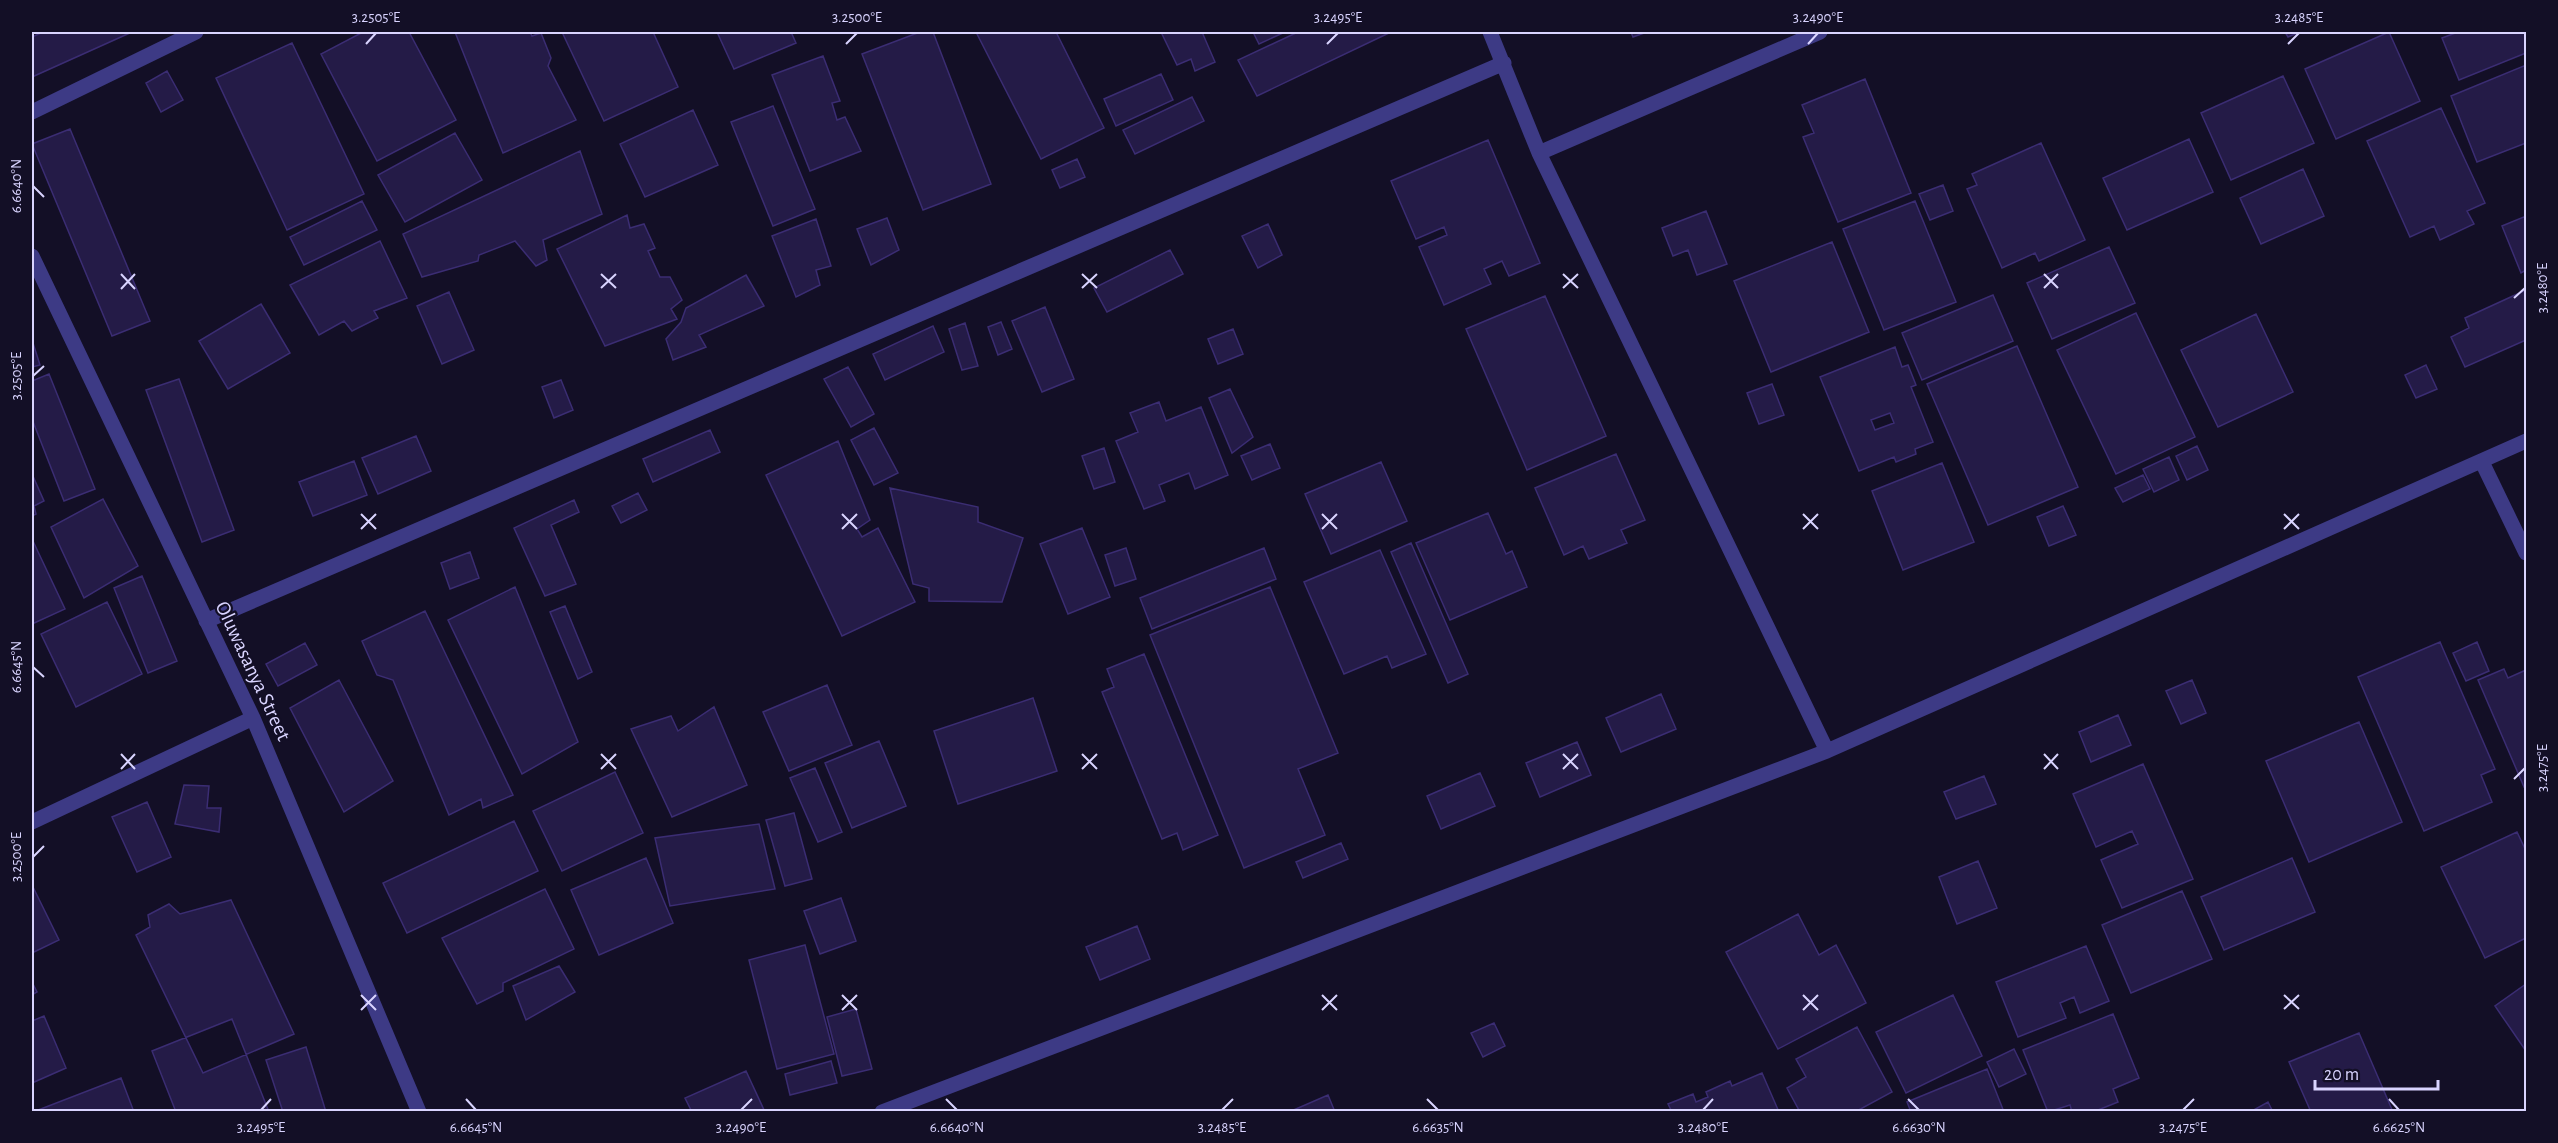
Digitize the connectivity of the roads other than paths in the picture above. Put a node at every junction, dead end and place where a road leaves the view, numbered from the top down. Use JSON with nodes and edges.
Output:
{"nodes":[{"id":1,"x":196,"y":32,"type":"edge"},
{"id":2,"x":1491,"y":32,"type":"edge"},
{"id":3,"x":1820,"y":32,"type":"edge"},
{"id":4,"x":1504,"y":63,"type":"junction"},
{"id":5,"x":32,"y":112,"type":"edge"},
{"id":6,"x":1539,"y":153,"type":"junction"},
{"id":7,"x":32,"y":256,"type":"edge"},
{"id":8,"x":2526,"y":441,"type":"edge"},
{"id":9,"x":2482,"y":462,"type":"junction"},
{"id":10,"x":2526,"y":553,"type":"edge"},
{"id":11,"x":206,"y":621,"type":"junction"},
{"id":12,"x":254,"y":718,"type":"junction"},
{"id":13,"x":1827,"y":751,"type":"junction"},
{"id":14,"x":32,"y":822,"type":"edge"},
{"id":15,"x":420,"y":1112,"type":"edge"},
{"id":16,"x":882,"y":1112,"type":"edge"}],
"edges":[{"from":1,"to":5,"type":"street"},
{"from":2,"to":4,"type":"street"},
{"from":3,"to":6,"type":"street"},
{"from":4,"to":6,"type":"street"},
{"from":4,"to":11,"type":"street"},
{"from":6,"to":13,"type":"street"},
{"from":7,"to":11,"type":"street","name":"Oluwasanya Street"},
{"from":8,"to":9,"type":"street"},
{"from":9,"to":10,"type":"street"},
{"from":9,"to":13,"type":"street"},
{"from":11,"to":12,"type":"street","name":"Oluwasanya Street"},
{"from":12,"to":14,"type":"street"},
{"from":12,"to":15,"type":"street","name":"Oluwasanya Street"},
{"from":13,"to":16,"type":"street"}]}
